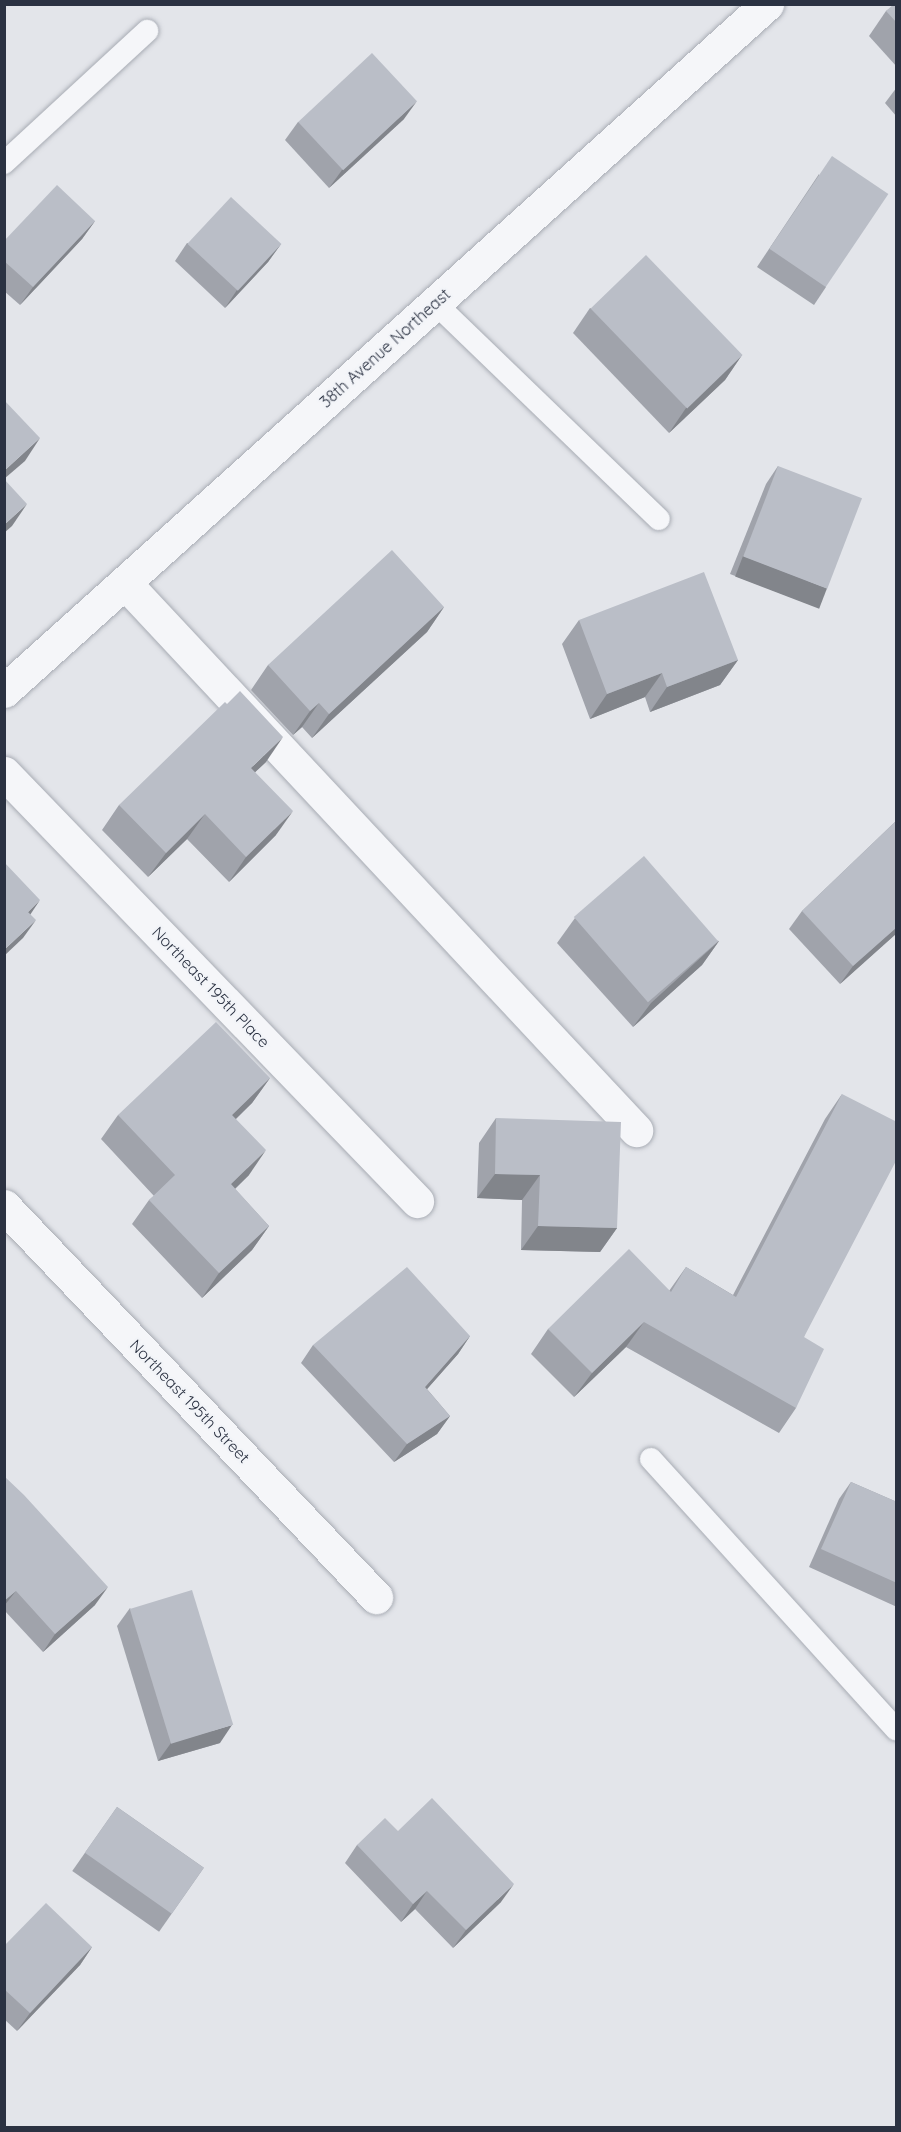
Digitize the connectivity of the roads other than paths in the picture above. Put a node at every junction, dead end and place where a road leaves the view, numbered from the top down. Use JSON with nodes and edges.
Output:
{"nodes":[{"id":1,"x":767,"y":4,"type":"edge"},
{"id":2,"x":147,"y":31,"type":"dead end"},
{"id":3,"x":4,"y":163,"type":"edge"},
{"id":4,"x":435,"y":303,"type":"junction"},
{"id":5,"x":659,"y":519,"type":"dead end"},
{"id":6,"x":125,"y":583,"type":"junction"},
{"id":7,"x":4,"y":692,"type":"edge"},
{"id":8,"x":4,"y":774,"type":"edge"},
{"id":9,"x":636,"y":1130,"type":"dead end"},
{"id":10,"x":417,"y":1201,"type":"dead end"},
{"id":11,"x":4,"y":1206,"type":"edge"},
{"id":12,"x":651,"y":1460,"type":"dead end"},
{"id":13,"x":376,"y":1597,"type":"dead end"},
{"id":14,"x":897,"y":1729,"type":"edge"}],
"edges":[{"from":1,"to":4,"type":"street","name":"38th Avenue Northeast"},
{"from":2,"to":3,"type":"lane"},
{"from":4,"to":5,"type":"lane"},
{"from":4,"to":6,"type":"street","name":"38th Avenue Northeast"},
{"from":6,"to":7,"type":"street","name":"38th Avenue Northeast"},
{"from":6,"to":9,"type":"street"},
{"from":8,"to":10,"type":"street","name":"Northeast 195th Place"},
{"from":11,"to":13,"type":"street","name":"Northeast 195th Street"},
{"from":12,"to":14,"type":"lane"}]}
